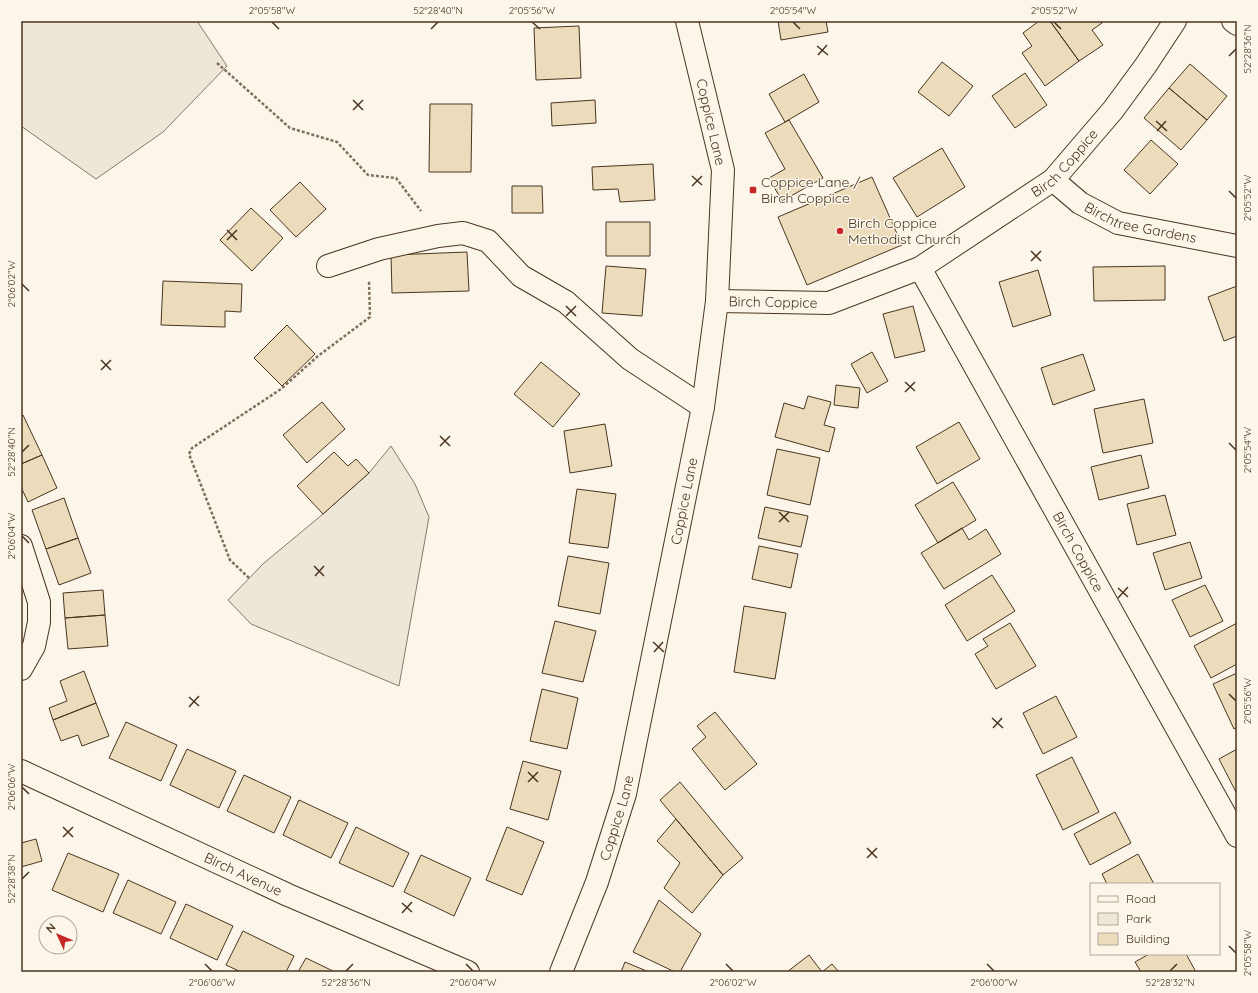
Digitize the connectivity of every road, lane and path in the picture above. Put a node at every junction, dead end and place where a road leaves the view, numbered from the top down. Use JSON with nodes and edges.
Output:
{"nodes":[{"id":1,"x":687,"y":21,"type":"edge"},
{"id":2,"x":1175,"y":21,"type":"edge"},
{"id":3,"x":1233,"y":21,"type":"edge"},
{"id":4,"x":1237,"y":24,"type":"edge"},
{"id":5,"x":217,"y":62,"type":"dead end"},
{"id":6,"x":1053,"y":180,"type":"junction"},
{"id":7,"x":438,"y":236,"type":"junction"},
{"id":8,"x":1237,"y":246,"type":"edge"},
{"id":9,"x":367,"y":253,"type":"junction"},
{"id":10,"x":328,"y":266,"type":"dead end"},
{"id":11,"x":920,"y":268,"type":"junction"},
{"id":12,"x":717,"y":301,"type":"junction"},
{"id":13,"x":703,"y":407,"type":"junction"},
{"id":14,"x":21,"y":546,"type":"edge"},
{"id":15,"x":249,"y":578,"type":"dead end"},
{"id":16,"x":21,"y":669,"type":"edge"},
{"id":17,"x":21,"y":771,"type":"edge"},
{"id":18,"x":1237,"y":836,"type":"edge"},
{"id":19,"x":468,"y":972,"type":"edge"},
{"id":20,"x":561,"y":972,"type":"edge"}],
"edges":[{"from":1,"to":12,"type":"street","name":"Coppice Lane"},
{"from":2,"to":6,"type":"street","name":"Birch Coppice"},
{"from":3,"to":4,"type":"street"},
{"from":5,"to":7,"type":"path"},
{"from":6,"to":8,"type":"street","name":"Birchtree Gardens"},
{"from":6,"to":11,"type":"street","name":"Birch Coppice"},
{"from":7,"to":9,"type":"street"},
{"from":7,"to":13,"type":"street"},
{"from":9,"to":10,"type":"street"},
{"from":9,"to":15,"type":"path"},
{"from":11,"to":12,"type":"street","name":"Birch Coppice"},
{"from":11,"to":18,"type":"street","name":"Birch Coppice"},
{"from":12,"to":13,"type":"street","name":"Coppice Lane"},
{"from":13,"to":20,"type":"street","name":"Coppice Lane"},
{"from":14,"to":16,"type":"street"},
{"from":17,"to":19,"type":"street","name":"Birch Avenue"}]}
